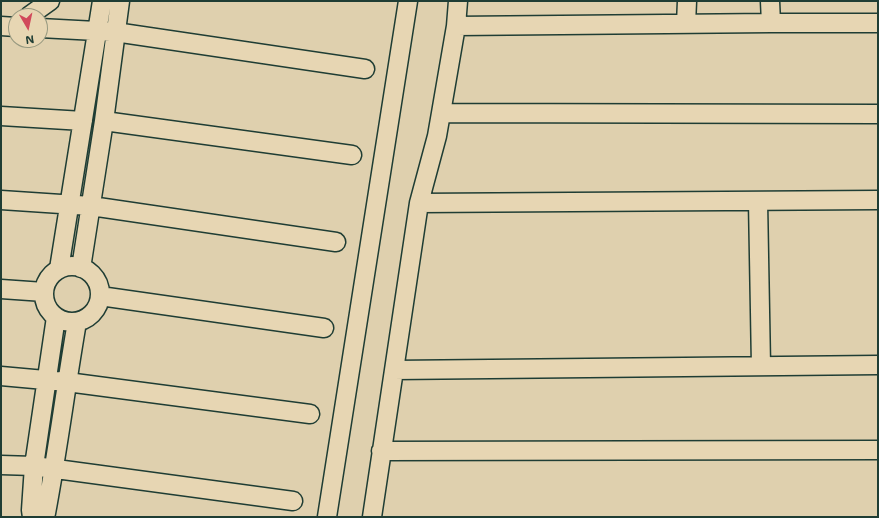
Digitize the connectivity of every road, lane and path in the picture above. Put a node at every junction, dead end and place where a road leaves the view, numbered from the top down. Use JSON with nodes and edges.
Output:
{"nodes":[{"id":1,"x":50,"y":1,"type":"edge"},
{"id":2,"x":102,"y":1,"type":"edge"},
{"id":3,"x":120,"y":1,"type":"edge"},
{"id":4,"x":408,"y":1,"type":"edge"},
{"id":5,"x":458,"y":1,"type":"edge"},
{"id":6,"x":687,"y":1,"type":"edge"},
{"id":7,"x":770,"y":1,"type":"edge"},
{"id":8,"x":40,"y":8,"type":"edge"},
{"id":9,"x":771,"y":23,"type":"junction"},
{"id":10,"x":878,"y":23,"type":"edge"},
{"id":11,"x":686,"y":24,"type":"junction"},
{"id":12,"x":456,"y":26,"type":"junction"},
{"id":13,"x":48,"y":28,"type":"edge"},
{"id":14,"x":97,"y":31,"type":"junction"},
{"id":15,"x":115,"y":32,"type":"junction"},
{"id":16,"x":365,"y":69,"type":"dead end"},
{"id":17,"x":442,"y":113,"type":"junction"},
{"id":18,"x":878,"y":114,"type":"edge"},
{"id":19,"x":1,"y":116,"type":"edge"},
{"id":20,"x":83,"y":121,"type":"junction"},
{"id":21,"x":104,"y":121,"type":"junction"},
{"id":22,"x":352,"y":155,"type":"dead end"},
{"id":23,"x":1,"y":200,"type":"edge"},
{"id":24,"x":878,"y":200,"type":"edge"},
{"id":25,"x":758,"y":201,"type":"junction"},
{"id":26,"x":419,"y":203,"type":"junction"},
{"id":27,"x":69,"y":204,"type":"junction"},
{"id":28,"x":91,"y":206,"type":"junction"},
{"id":29,"x":336,"y":242,"type":"dead end"},
{"id":30,"x":81,"y":268,"type":"junction"},
{"id":31,"x":60,"y":269,"type":"junction"},
{"id":32,"x":1,"y":289,"type":"edge"},
{"id":33,"x":44,"y":292,"type":"junction"},
{"id":34,"x":100,"y":296,"type":"junction"},
{"id":35,"x":56,"y":317,"type":"junction"},
{"id":36,"x":77,"y":322,"type":"junction"},
{"id":37,"x":324,"y":328,"type":"dead end"},
{"id":38,"x":878,"y":365,"type":"edge"},
{"id":39,"x":761,"y":366,"type":"junction"},
{"id":40,"x":394,"y":370,"type":"junction"},
{"id":41,"x":1,"y":376,"type":"edge"},
{"id":42,"x":46,"y":379,"type":"junction"},
{"id":43,"x":67,"y":382,"type":"junction"},
{"id":44,"x":310,"y":414,"type":"dead end"},
{"id":45,"x":878,"y":450,"type":"edge"},
{"id":46,"x":382,"y":451,"type":"junction"},
{"id":47,"x":1,"y":465,"type":"edge"},
{"id":48,"x":34,"y":466,"type":"junction"},
{"id":49,"x":54,"y":469,"type":"junction"},
{"id":50,"x":293,"y":501,"type":"dead end"},
{"id":51,"x":32,"y":517,"type":"edge"},
{"id":52,"x":44,"y":517,"type":"edge"},
{"id":53,"x":327,"y":517,"type":"edge"},
{"id":54,"x":372,"y":517,"type":"edge"}],
"edges":[{"from":1,"to":8,"type":"street"},
{"from":2,"to":14,"type":"street"},
{"from":3,"to":15,"type":"street"},
{"from":4,"to":53,"type":"street"},
{"from":5,"to":12,"type":"street"},
{"from":6,"to":11,"type":"street"},
{"from":7,"to":9,"type":"street"},
{"from":9,"to":10,"type":"street"},
{"from":9,"to":11,"type":"street"},
{"from":11,"to":12,"type":"street"},
{"from":12,"to":17,"type":"street"},
{"from":13,"to":14,"type":"street"},
{"from":14,"to":15,"type":"street"},
{"from":14,"to":20,"type":"street"},
{"from":15,"to":16,"type":"street"},
{"from":15,"to":21,"type":"street"},
{"from":17,"to":18,"type":"street"},
{"from":17,"to":26,"type":"street"},
{"from":19,"to":20,"type":"street"},
{"from":20,"to":27,"type":"street"},
{"from":21,"to":22,"type":"street"},
{"from":21,"to":28,"type":"street"},
{"from":23,"to":27,"type":"street"},
{"from":24,"to":25,"type":"street"},
{"from":25,"to":26,"type":"street"},
{"from":25,"to":39,"type":"street"},
{"from":26,"to":40,"type":"street"},
{"from":27,"to":28,"type":"street"},
{"from":27,"to":31,"type":"street"},
{"from":28,"to":29,"type":"street"},
{"from":28,"to":30,"type":"street"},
{"from":30,"to":31,"type":"street"},
{"from":30,"to":34,"type":"street"},
{"from":31,"to":33,"type":"street"},
{"from":32,"to":33,"type":"street"},
{"from":33,"to":35,"type":"street"},
{"from":34,"to":36,"type":"street"},
{"from":34,"to":37,"type":"street"},
{"from":35,"to":36,"type":"street"},
{"from":35,"to":42,"type":"street"},
{"from":36,"to":43,"type":"street"},
{"from":38,"to":39,"type":"street"},
{"from":39,"to":40,"type":"street"},
{"from":40,"to":46,"type":"street"},
{"from":41,"to":42,"type":"street"},
{"from":42,"to":43,"type":"street"},
{"from":42,"to":48,"type":"street"},
{"from":43,"to":44,"type":"street"},
{"from":43,"to":49,"type":"street"},
{"from":45,"to":46,"type":"street"},
{"from":46,"to":54,"type":"street"},
{"from":47,"to":48,"type":"street"},
{"from":48,"to":49,"type":"street"},
{"from":48,"to":51,"type":"street"},
{"from":49,"to":50,"type":"street"},
{"from":49,"to":52,"type":"street"}]}
